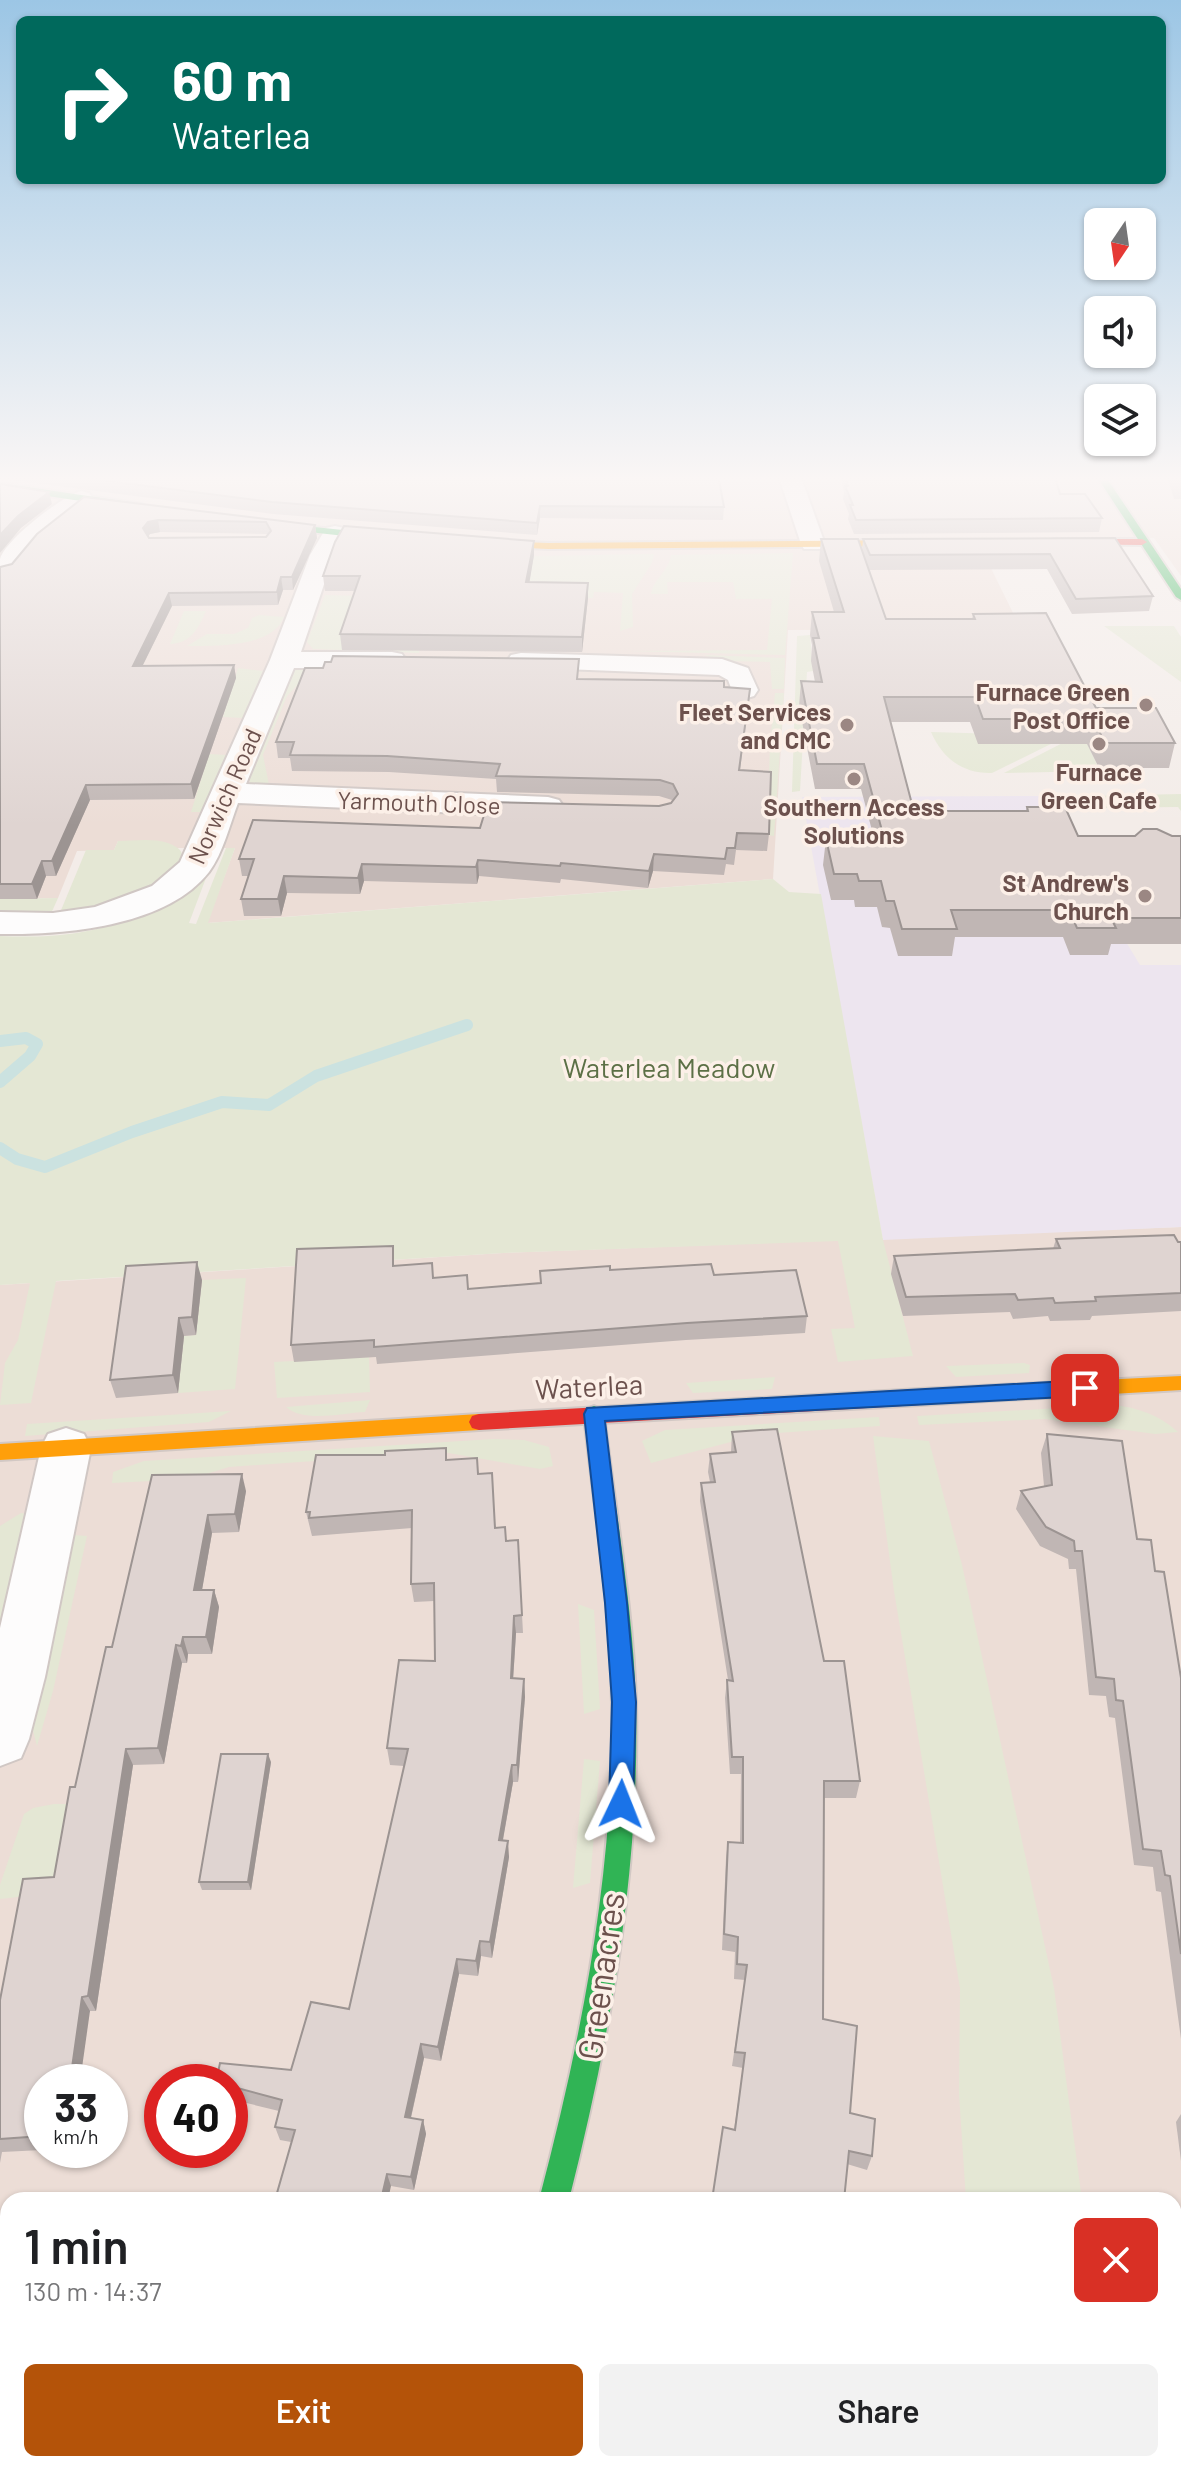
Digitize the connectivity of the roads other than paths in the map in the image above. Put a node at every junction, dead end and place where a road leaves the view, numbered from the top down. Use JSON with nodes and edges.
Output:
{"nodes":[{"id":1,"x":307,"y":595,"type":"edge"},
{"id":2,"x":284,"y":660,"type":"junction"},
{"id":3,"x":421,"y":660,"type":"edge"},
{"id":4,"x":490,"y":661,"type":"edge"},
{"id":5,"x":744,"y":690,"type":"edge"},
{"id":6,"x":227,"y":793,"type":"junction"},
{"id":7,"x":584,"y":808,"type":"edge"},
{"id":8,"x":0,"y":923,"type":"edge"},
{"id":9,"x":1181,"y":1383,"type":"edge"},
{"id":10,"x":594,"y":1414,"type":"junction"},
{"id":11,"x":66,"y":1448,"type":"junction"},
{"id":12,"x":0,"y":1452,"type":"edge"},
{"id":13,"x":0,"y":1739,"type":"edge"},
{"id":14,"x":556,"y":2192,"type":"edge"}],
"edges":[{"from":1,"to":2,"type":"street","name":"Norwich Road"},
{"from":2,"to":3,"type":"street"},
{"from":2,"to":6,"type":"street","name":"Norwich Road"},
{"from":4,"to":5,"type":"street"},
{"from":6,"to":7,"type":"street","name":"Yarmouth Close"},
{"from":6,"to":8,"type":"street","name":"Norwich Road"},
{"from":9,"to":10,"type":"street","name":"Waterlea"},
{"from":10,"to":11,"type":"street","name":"Waterlea"},
{"from":10,"to":14,"type":"street","name":"Greenacres"},
{"from":11,"to":12,"type":"street","name":"Waterlea"},
{"from":11,"to":13,"type":"street"}]}
